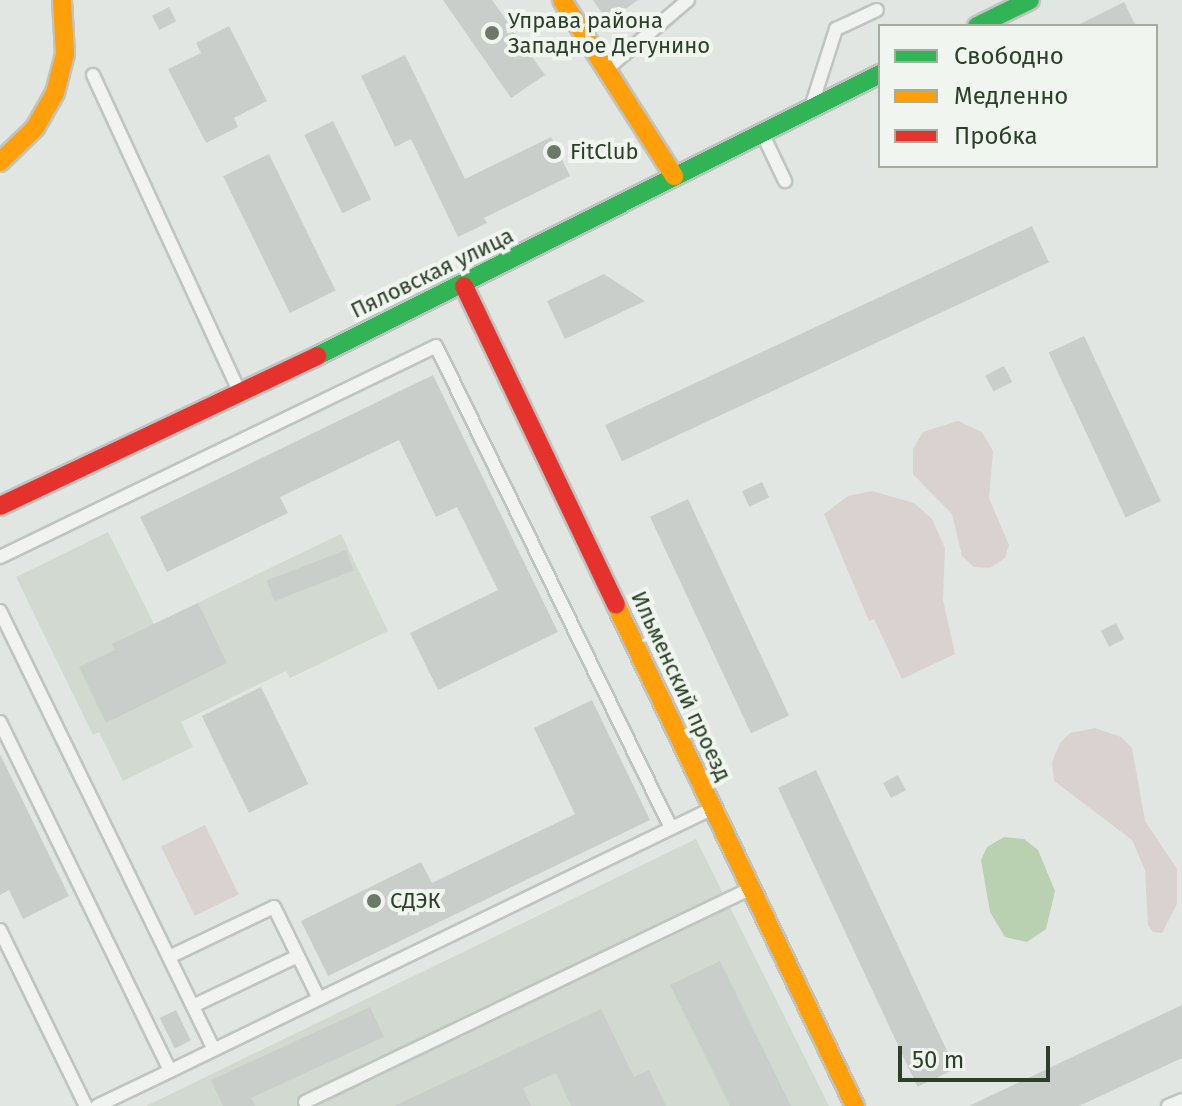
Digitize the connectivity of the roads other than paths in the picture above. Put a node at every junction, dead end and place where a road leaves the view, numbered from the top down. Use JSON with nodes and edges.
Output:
{"nodes":[{"id":1,"x":62,"y":0,"type":"edge"},
{"id":2,"x":562,"y":0,"type":"edge"},
{"id":3,"x":688,"y":0,"type":"edge"},
{"id":4,"x":985,"y":0,"type":"edge"},
{"id":5,"x":1030,"y":0,"type":"edge"},
{"id":6,"x":877,"y":10,"type":"dead end"},
{"id":7,"x":997,"y":16,"type":"junction"},
{"id":8,"x":981,"y":24,"type":"edge"},
{"id":9,"x":606,"y":70,"type":"junction"},
{"id":10,"x":93,"y":75,"type":"dead end"},
{"id":11,"x":878,"y":75,"type":"edge"},
{"id":12,"x":810,"y":109,"type":"junction"},
{"id":13,"x":762,"y":133,"type":"junction"},
{"id":14,"x":0,"y":162,"type":"edge"},
{"id":15,"x":674,"y":176,"type":"junction"},
{"id":16,"x":785,"y":181,"type":"dead end"},
{"id":17,"x":464,"y":286,"type":"junction"},
{"id":18,"x":240,"y":392,"type":"junction"},
{"id":19,"x":0,"y":506,"type":"edge"},
{"id":20,"x":0,"y":557,"type":"edge"},
{"id":21,"x":0,"y":611,"type":"edge"},
{"id":22,"x":0,"y":722,"type":"edge"},
{"id":23,"x":712,"y":808,"type":"junction"},
{"id":24,"x":671,"y":828,"type":"junction"},
{"id":25,"x":751,"y":888,"type":"junction"},
{"id":26,"x":0,"y":930,"type":"edge"},
{"id":27,"x":298,"y":956,"type":"junction"},
{"id":28,"x":169,"y":957,"type":"junction"},
{"id":29,"x":319,"y":999,"type":"junction"},
{"id":30,"x":193,"y":1006,"type":"junction"},
{"id":31,"x":214,"y":1050,"type":"junction"},
{"id":32,"x":170,"y":1071,"type":"junction"},
{"id":33,"x":305,"y":1102,"type":"dead end"},
{"id":34,"x":86,"y":1106,"type":"edge"},
{"id":35,"x":97,"y":1106,"type":"edge"},
{"id":36,"x":855,"y":1106,"type":"edge"}],
"edges":[{"from":1,"to":14,"type":"street"},
{"from":2,"to":9,"type":"street"},
{"from":3,"to":9,"type":"lane"},
{"from":4,"to":7,"type":"lane"},
{"from":5,"to":7,"type":"street"},
{"from":6,"to":12,"type":"lane"},
{"from":7,"to":8,"type":"street"},
{"from":9,"to":15,"type":"street"},
{"from":10,"to":18,"type":"lane"},
{"from":11,"to":12,"type":"street","name":"Пяловская улица"},
{"from":12,"to":13,"type":"street","name":"Пяловская улица"},
{"from":13,"to":15,"type":"street","name":"Пяловская улица"},
{"from":13,"to":16,"type":"lane"},
{"from":15,"to":17,"type":"street","name":"Пяловская улица"},
{"from":17,"to":18,"type":"street","name":"Пяловская улица"},
{"from":17,"to":23,"type":"street","name":"Ильменский проезд"},
{"from":18,"to":19,"type":"street","name":"Пяловская улица"},
{"from":20,"to":24,"type":"lane"},
{"from":21,"to":28,"type":"lane"},
{"from":22,"to":32,"type":"lane"},
{"from":23,"to":24,"type":"lane"},
{"from":23,"to":25,"type":"street","name":"Ильменский проезд"},
{"from":24,"to":29,"type":"lane"},
{"from":25,"to":33,"type":"lane"},
{"from":25,"to":36,"type":"street","name":"Ильменский проезд"},
{"from":26,"to":34,"type":"lane"},
{"from":27,"to":28,"type":"lane"},
{"from":27,"to":29,"type":"lane"},
{"from":27,"to":30,"type":"lane"},
{"from":28,"to":30,"type":"lane"},
{"from":29,"to":31,"type":"lane"},
{"from":30,"to":31,"type":"lane"},
{"from":31,"to":32,"type":"lane"},
{"from":32,"to":35,"type":"lane"}]}
